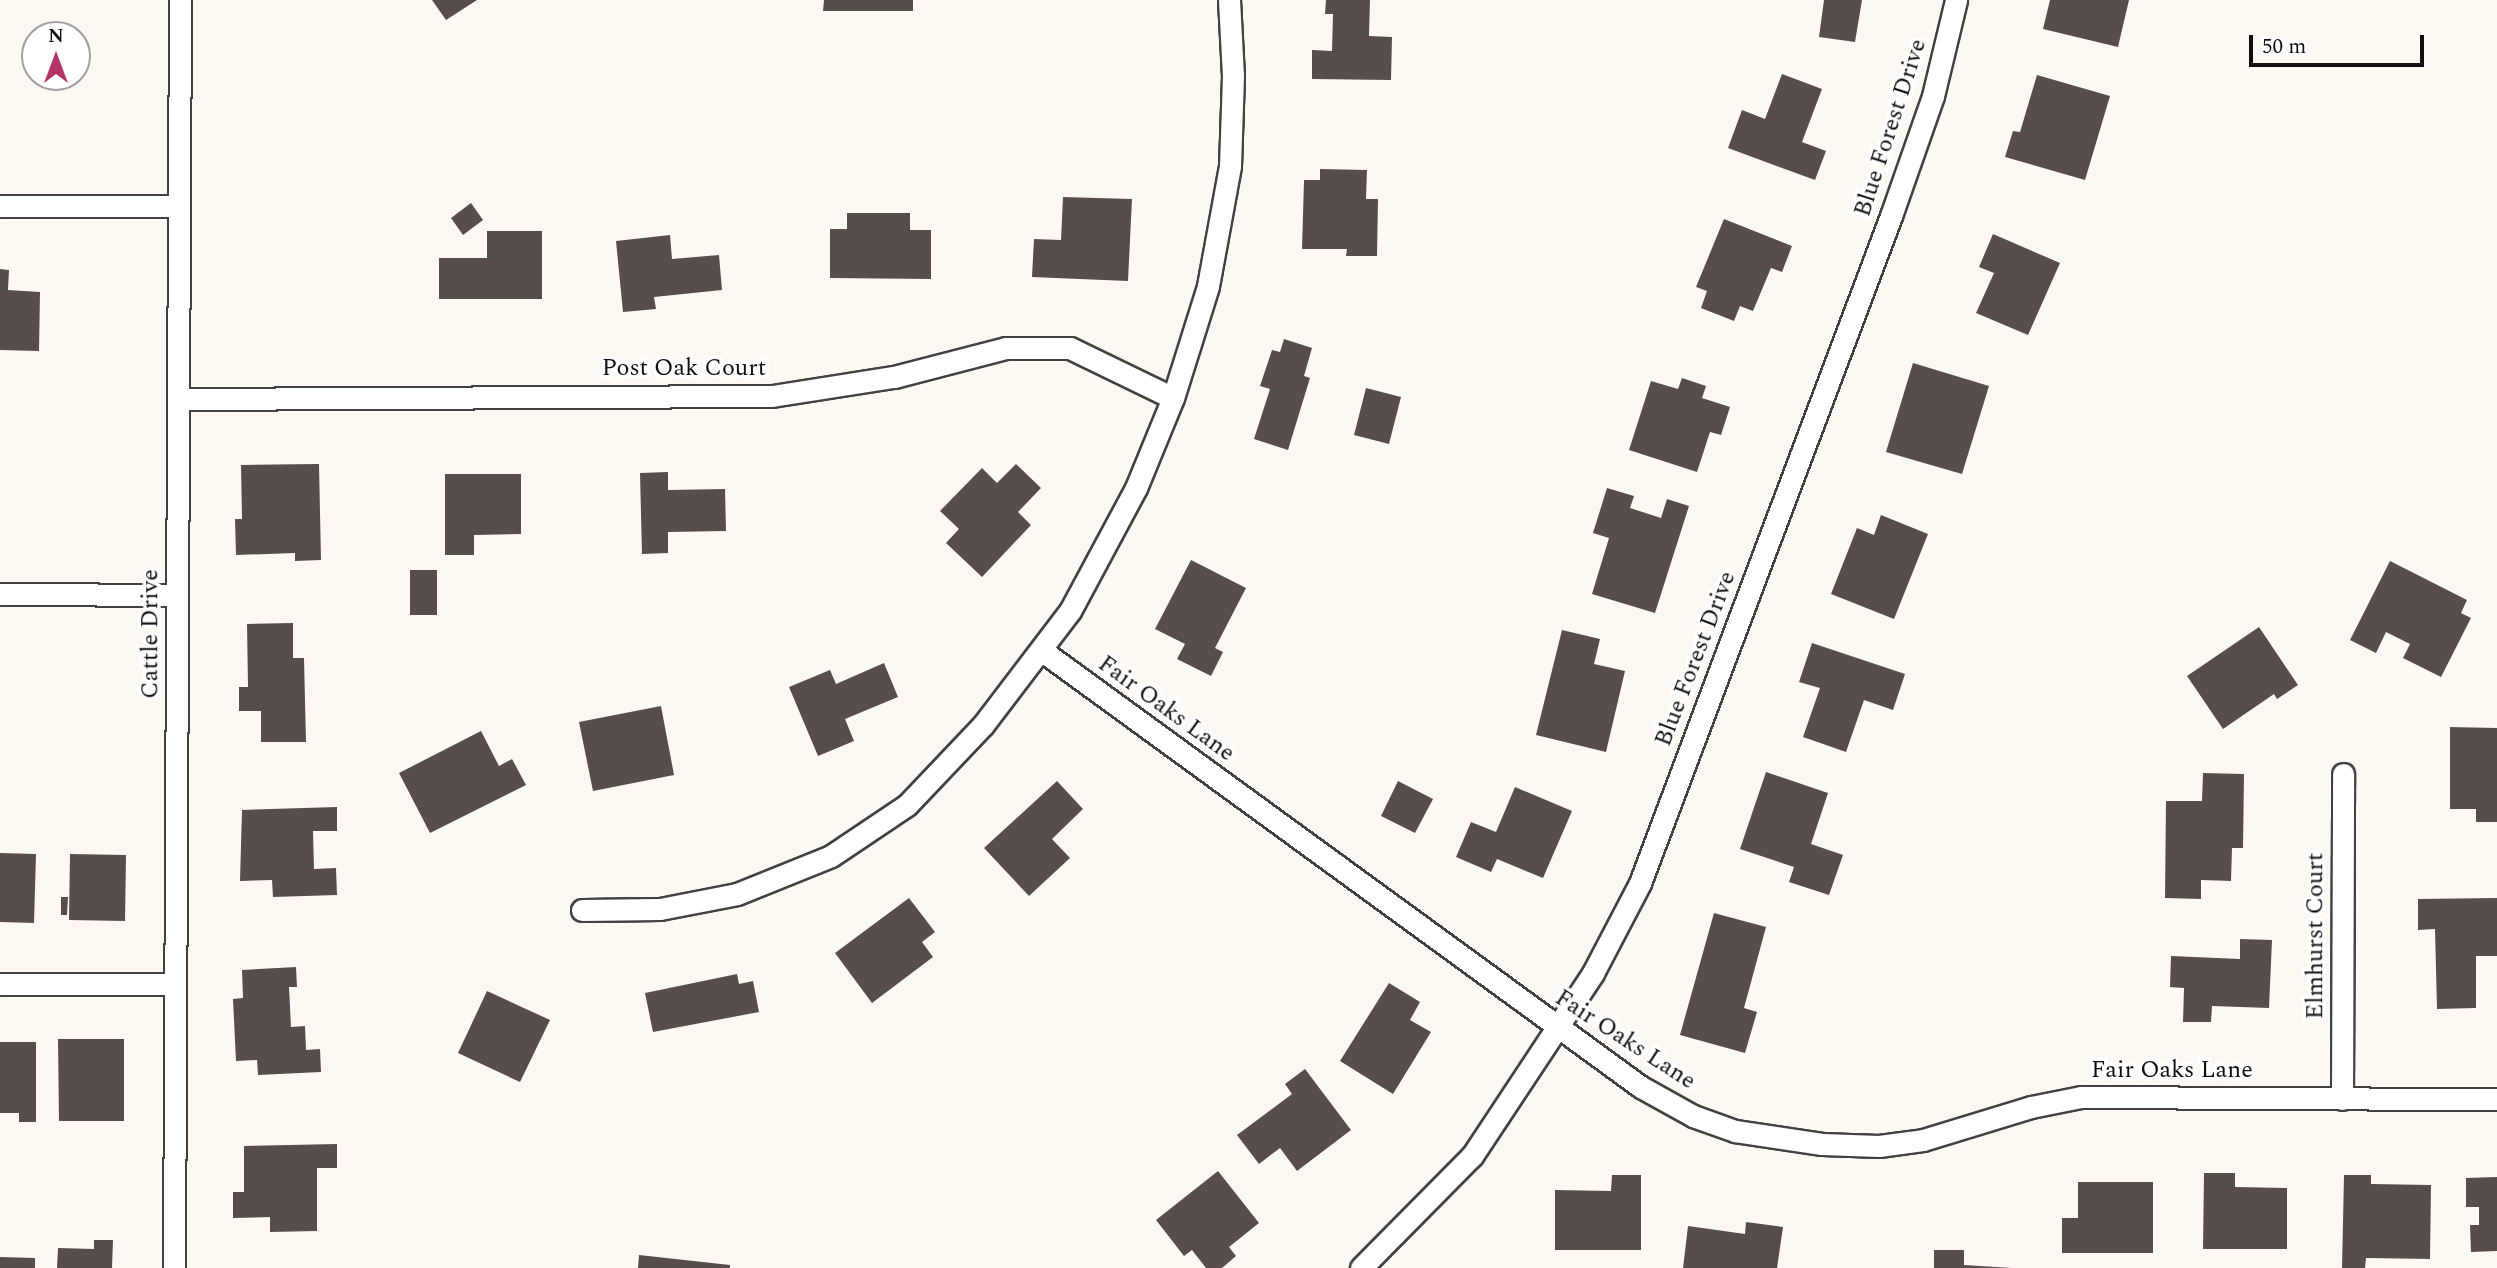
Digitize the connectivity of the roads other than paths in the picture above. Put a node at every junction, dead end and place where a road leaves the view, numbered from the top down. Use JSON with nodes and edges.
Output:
{"nodes":[{"id":1,"x":180,"y":0,"type":"edge"},
{"id":2,"x":1229,"y":0,"type":"edge"},
{"id":3,"x":1956,"y":0,"type":"edge"},
{"id":4,"x":0,"y":206,"type":"edge"},
{"id":5,"x":179,"y":206,"type":"junction"},
{"id":6,"x":1173,"y":398,"type":"junction"},
{"id":7,"x":178,"y":399,"type":"junction"},
{"id":8,"x":0,"y":594,"type":"edge"},
{"id":9,"x":177,"y":595,"type":"junction"},
{"id":10,"x":1041,"y":650,"type":"junction"},
{"id":11,"x":2343,"y":774,"type":"dead end"},
{"id":12,"x":582,"y":910,"type":"dead end"},
{"id":13,"x":0,"y":984,"type":"edge"},
{"id":14,"x":175,"y":984,"type":"junction"},
{"id":15,"x":1556,"y":1028,"type":"junction"},
{"id":16,"x":2342,"y":1099,"type":"junction"},
{"id":17,"x":2497,"y":1099,"type":"edge"},
{"id":18,"x":174,"y":1268,"type":"edge"},
{"id":19,"x":1361,"y":1268,"type":"edge"}],
"edges":[{"from":1,"to":5,"type":"street","name":"Cattle Drive"},
{"from":2,"to":6,"type":"street"},
{"from":3,"to":15,"type":"street","name":"Blue Forest Drive"},
{"from":4,"to":5,"type":"street"},
{"from":5,"to":7,"type":"street","name":"Cattle Drive"},
{"from":6,"to":7,"type":"street","name":"Post Oak Court"},
{"from":6,"to":10,"type":"street"},
{"from":7,"to":9,"type":"street","name":"Cattle Drive"},
{"from":8,"to":9,"type":"street"},
{"from":9,"to":14,"type":"street","name":"Cattle Drive"},
{"from":10,"to":12,"type":"street"},
{"from":10,"to":15,"type":"street","name":"Fair Oaks Lane"},
{"from":11,"to":16,"type":"street","name":"Elmhurst Court"},
{"from":13,"to":14,"type":"street"},
{"from":14,"to":18,"type":"street","name":"Cattle Drive"},
{"from":15,"to":16,"type":"street","name":"Fair Oaks Lane"},
{"from":15,"to":19,"type":"street","name":"Blue Forest Drive"},
{"from":16,"to":17,"type":"street","name":"Fair Oaks Lane"}]}
